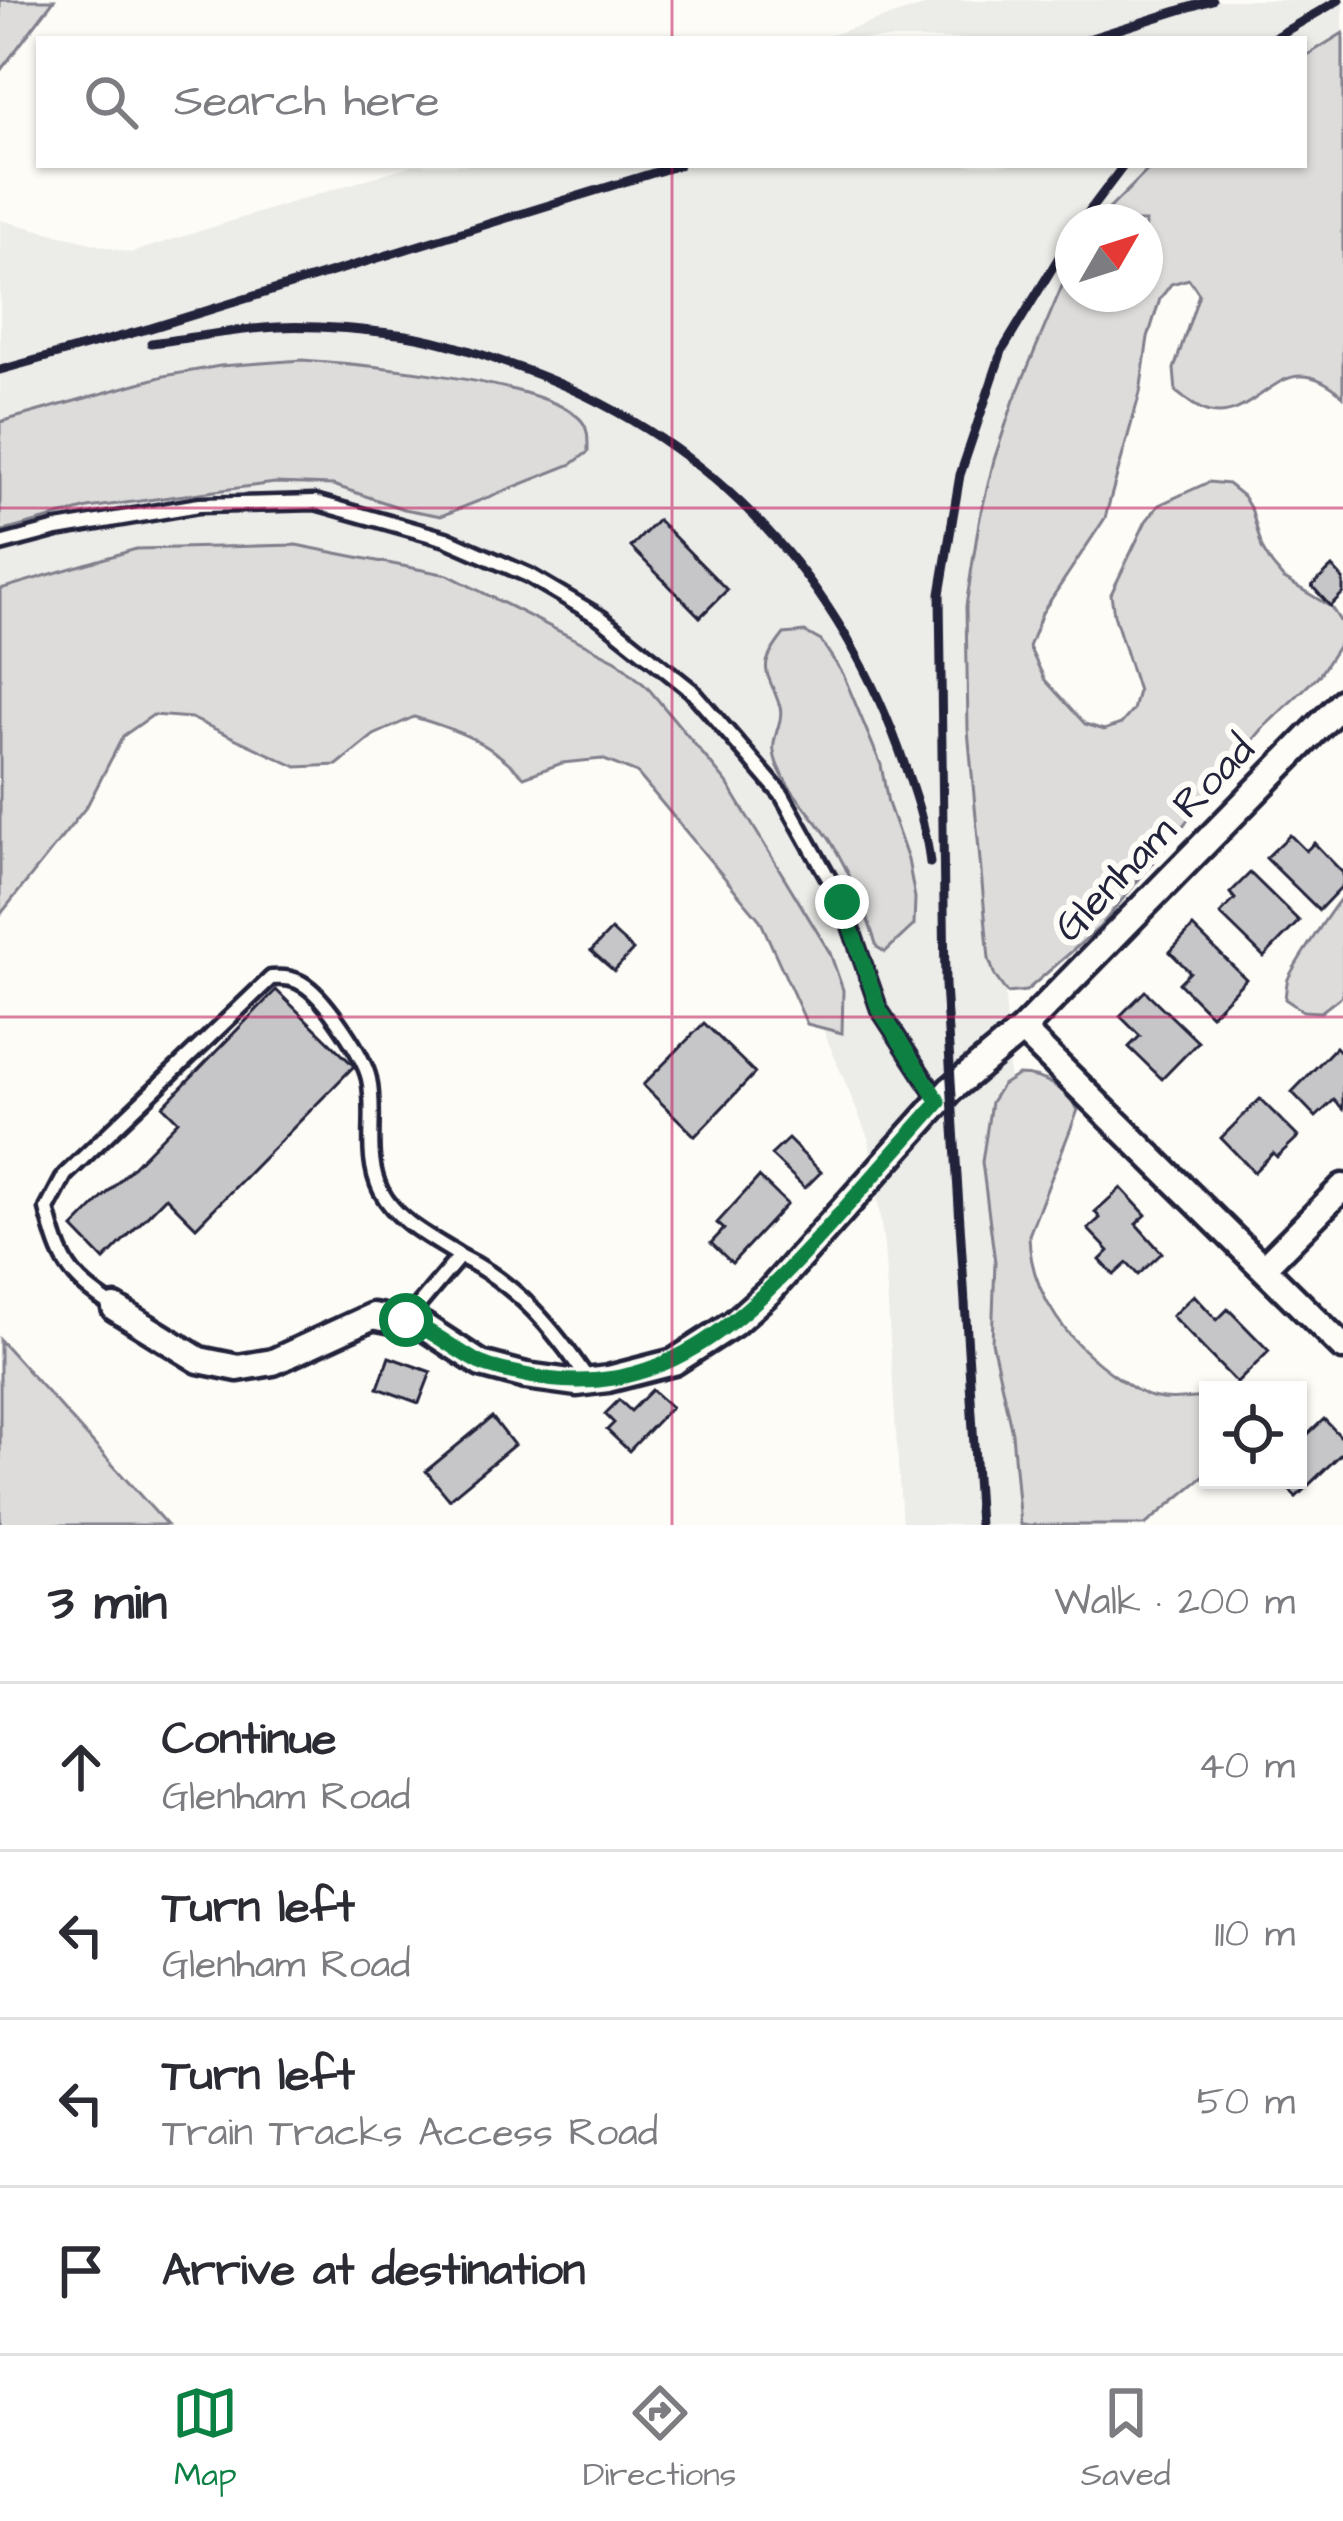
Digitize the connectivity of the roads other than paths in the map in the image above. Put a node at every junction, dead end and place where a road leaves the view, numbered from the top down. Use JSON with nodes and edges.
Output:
{"nodes":[{"id":1,"x":0,"y":544,"type":"edge"},
{"id":2,"x":1343,"y":702,"type":"edge"},
{"id":3,"x":1022,"y":1030,"type":"junction"},
{"id":4,"x":945,"y":1096,"type":"junction"},
{"id":5,"x":1343,"y":1187,"type":"edge"},
{"id":6,"x":460,"y":1256,"type":"junction"},
{"id":7,"x":1263,"y":1268,"type":"junction"},
{"id":8,"x":115,"y":1308,"type":"joint"},
{"id":9,"x":406,"y":1320,"type":"junction"},
{"id":10,"x":1343,"y":1347,"type":"edge"},
{"id":11,"x":589,"y":1381,"type":"junction"}],
"edges":[{"from":1,"to":4,"type":"lane"},
{"from":2,"to":3,"type":"street","name":"Glenham Road"},
{"from":3,"to":4,"type":"street","name":"Glenham Road"},
{"from":3,"to":7,"type":"street"},
{"from":4,"to":11,"type":"street"},
{"from":5,"to":7,"type":"street"},
{"from":6,"to":8,"type":"lane"},
{"from":6,"to":9,"type":"lane"},
{"from":6,"to":11,"type":"lane"},
{"from":7,"to":10,"type":"street"},
{"from":8,"to":9,"type":"street"},
{"from":9,"to":11,"type":"street"}]}
